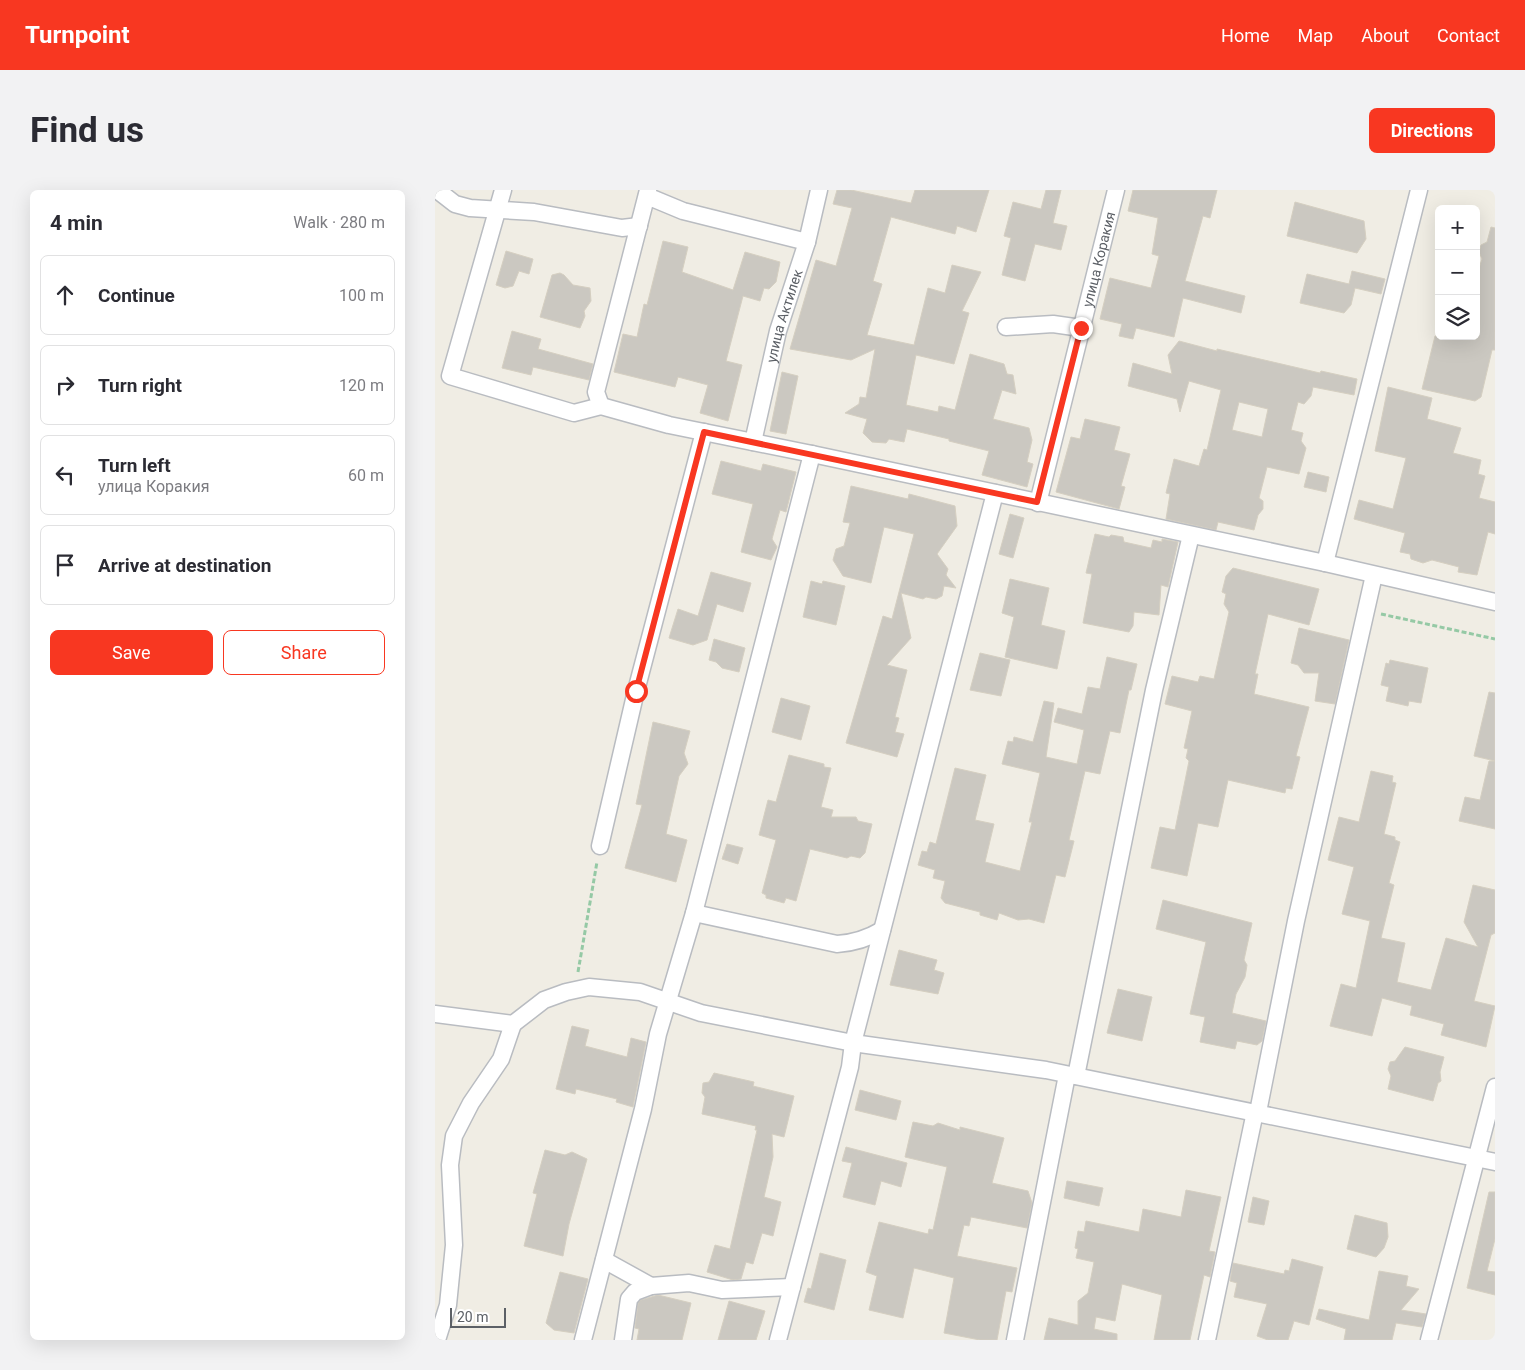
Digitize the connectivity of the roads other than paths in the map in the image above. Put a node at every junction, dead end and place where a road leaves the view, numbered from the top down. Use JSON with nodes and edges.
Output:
{"nodes":[{"id":1,"x":437,"y":190,"type":"edge"},
{"id":2,"x":503,"y":190,"type":"edge"},
{"id":3,"x":819,"y":190,"type":"edge"},
{"id":4,"x":1116,"y":190,"type":"edge"},
{"id":5,"x":1419,"y":190,"type":"edge"},
{"id":6,"x":648,"y":193,"type":"edge"},
{"id":7,"x":497,"y":211,"type":"junction"},
{"id":8,"x":639,"y":226,"type":"junction"},
{"id":9,"x":807,"y":242,"type":"junction"},
{"id":10,"x":1006,"y":327,"type":"dead end"},
{"id":11,"x":1081,"y":328,"type":"junction"},
{"id":12,"x":601,"y":406,"type":"junction"},
{"id":13,"x":704,"y":432,"type":"junction"},
{"id":14,"x":753,"y":442,"type":"junction"},
{"id":15,"x":812,"y":454,"type":"junction"},
{"id":16,"x":995,"y":493,"type":"junction"},
{"id":17,"x":1037,"y":502,"type":"junction"},
{"id":18,"x":1191,"y":535,"type":"junction"},
{"id":19,"x":1325,"y":563,"type":"junction"},
{"id":20,"x":1373,"y":575,"type":"junction"},
{"id":21,"x":1495,"y":602,"type":"edge"},
{"id":22,"x":600,"y":846,"type":"road end"},
{"id":23,"x":694,"y":913,"type":"junction"},
{"id":24,"x":882,"y":930,"type":"junction"},
{"id":25,"x":669,"y":1001,"type":"junction"},
{"id":26,"x":435,"y":1014,"type":"edge"},
{"id":27,"x":513,"y":1024,"type":"junction"},
{"id":28,"x":853,"y":1043,"type":"junction"},
{"id":29,"x":1072,"y":1075,"type":"junction"},
{"id":30,"x":1495,"y":1087,"type":"edge"},
{"id":31,"x":1257,"y":1112,"type":"junction"},
{"id":32,"x":1477,"y":1158,"type":"junction"},
{"id":33,"x":1495,"y":1162,"type":"edge"},
{"id":34,"x":604,"y":1260,"type":"junction"},
{"id":35,"x":651,"y":1286,"type":"junction"},
{"id":36,"x":792,"y":1287,"type":"junction"},
{"id":37,"x":437,"y":1340,"type":"edge"},
{"id":38,"x":583,"y":1340,"type":"edge"},
{"id":39,"x":623,"y":1340,"type":"edge"},
{"id":40,"x":778,"y":1340,"type":"edge"},
{"id":41,"x":1015,"y":1340,"type":"edge"},
{"id":42,"x":1207,"y":1340,"type":"edge"},
{"id":43,"x":1429,"y":1340,"type":"edge"}],
"edges":[{"from":1,"to":7,"type":"street"},
{"from":2,"to":7,"type":"street"},
{"from":3,"to":9,"type":"street","name":"улица Актилек"},
{"from":4,"to":11,"type":"street","name":"улица Коракия"},
{"from":5,"to":19,"type":"street"},
{"from":6,"to":8,"type":"street"},
{"from":6,"to":9,"type":"street"},
{"from":7,"to":8,"type":"street"},
{"from":7,"to":12,"type":"street"},
{"from":8,"to":12,"type":"street"},
{"from":9,"to":14,"type":"street","name":"улица Актилек"},
{"from":10,"to":11,"type":"street"},
{"from":11,"to":17,"type":"street","name":"улица Коракия"},
{"from":12,"to":13,"type":"street"},
{"from":13,"to":14,"type":"street"},
{"from":13,"to":22,"type":"street"},
{"from":14,"to":15,"type":"street"},
{"from":15,"to":16,"type":"street"},
{"from":15,"to":23,"type":"street"},
{"from":16,"to":17,"type":"street"},
{"from":16,"to":24,"type":"street"},
{"from":17,"to":18,"type":"street"},
{"from":18,"to":19,"type":"street"},
{"from":18,"to":29,"type":"street"},
{"from":19,"to":20,"type":"street"},
{"from":20,"to":21,"type":"street"},
{"from":20,"to":31,"type":"street"},
{"from":23,"to":24,"type":"street"},
{"from":23,"to":25,"type":"street"},
{"from":24,"to":28,"type":"street"},
{"from":25,"to":27,"type":"street"},
{"from":25,"to":28,"type":"street"},
{"from":25,"to":34,"type":"street"},
{"from":26,"to":27,"type":"street"},
{"from":27,"to":37,"type":"street"},
{"from":28,"to":29,"type":"street"},
{"from":28,"to":36,"type":"street"},
{"from":29,"to":31,"type":"street"},
{"from":29,"to":41,"type":"street"},
{"from":30,"to":32,"type":"street"},
{"from":31,"to":32,"type":"street"},
{"from":31,"to":42,"type":"street"},
{"from":32,"to":33,"type":"street"},
{"from":32,"to":43,"type":"street"},
{"from":34,"to":35,"type":"street"},
{"from":34,"to":38,"type":"street"},
{"from":35,"to":36,"type":"street"},
{"from":35,"to":39,"type":"street"},
{"from":36,"to":40,"type":"street"}]}
